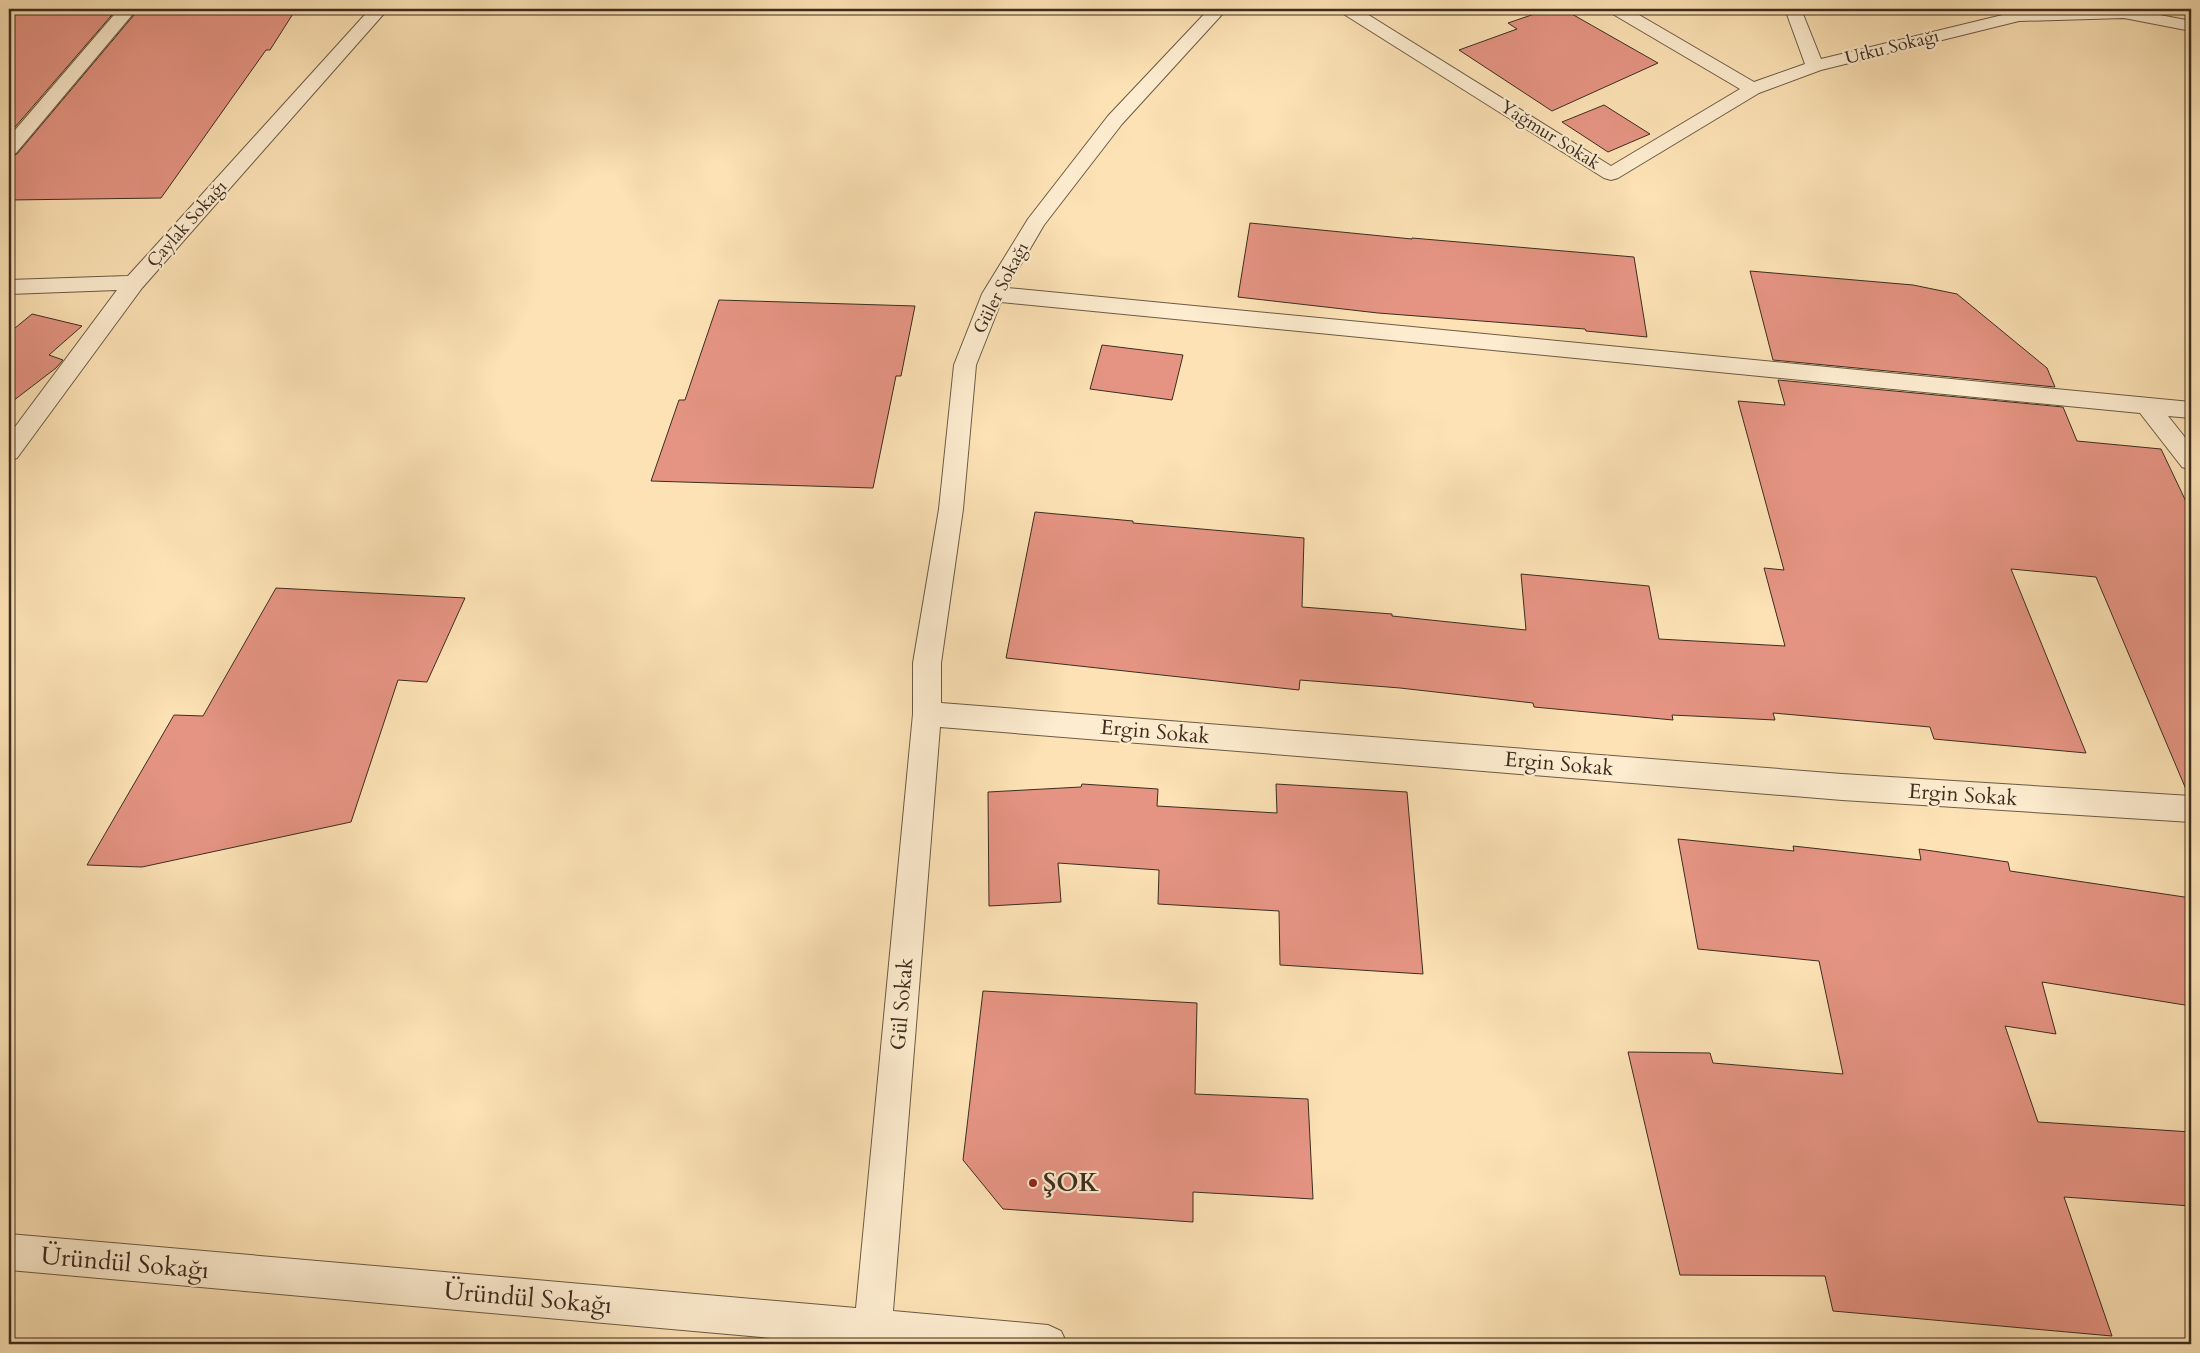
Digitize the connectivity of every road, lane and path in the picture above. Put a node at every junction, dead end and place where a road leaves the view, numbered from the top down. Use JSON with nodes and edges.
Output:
{"nodes":[{"id":1,"x":128,"y":9,"type":"edge"},
{"id":2,"x":380,"y":9,"type":"edge"},
{"id":3,"x":1218,"y":9,"type":"edge"},
{"id":4,"x":1348,"y":9,"type":"edge"},
{"id":5,"x":1617,"y":9,"type":"edge"},
{"id":6,"x":1793,"y":9,"type":"edge"},
{"id":7,"x":2191,"y":26,"type":"edge"},
{"id":8,"x":1814,"y":66,"type":"junction"},
{"id":9,"x":1753,"y":88,"type":"junction"},
{"id":10,"x":9,"y":150,"type":"edge"},
{"id":11,"x":134,"y":283,"type":"junction"},
{"id":12,"x":9,"y":287,"type":"edge"},
{"id":13,"x":994,"y":294,"type":"junction"},
{"id":14,"x":2148,"y":407,"type":"junction"},
{"id":15,"x":2191,"y":410,"type":"edge"},
{"id":16,"x":9,"y":452,"type":"edge"},
{"id":17,"x":2191,"y":460,"type":"edge"},
{"id":18,"x":927,"y":663,"type":"joint"},
{"id":19,"x":927,"y":714,"type":"junction"},
{"id":20,"x":2191,"y":809,"type":"edge"},
{"id":21,"x":9,"y":1252,"type":"edge"},
{"id":22,"x":872,"y":1337,"type":"edge"},
{"id":23,"x":1048,"y":1344,"type":"edge"}],
"edges":[{"from":1,"to":10,"type":"street"},
{"from":2,"to":11,"type":"street","name":"Çaylak Sokağı"},
{"from":3,"to":13,"type":"street","name":"Güler Sokağı"},
{"from":4,"to":9,"type":"street","name":"Yağmur Sokak"},
{"from":5,"to":9,"type":"street"},
{"from":6,"to":8,"type":"street"},
{"from":7,"to":8,"type":"street","name":"Utku Sokağı"},
{"from":8,"to":9,"type":"street","name":"Utku Sokağı"},
{"from":11,"to":12,"type":"street"},
{"from":11,"to":16,"type":"street","name":"Çaylak Sokağı"},
{"from":13,"to":14,"type":"street"},
{"from":13,"to":18,"type":"street","name":"Güler Sokağı"},
{"from":14,"to":15,"type":"street"},
{"from":14,"to":17,"type":"street"},
{"from":18,"to":19,"type":"street","name":"Gül Sokak"},
{"from":19,"to":20,"type":"street","name":"Ergin Sokak"},
{"from":19,"to":22,"type":"street","name":"Gül Sokak"},
{"from":21,"to":22,"type":"street","name":"Üründül Sokağı"},
{"from":22,"to":23,"type":"street","name":"Üründül Sokağı"}]}
